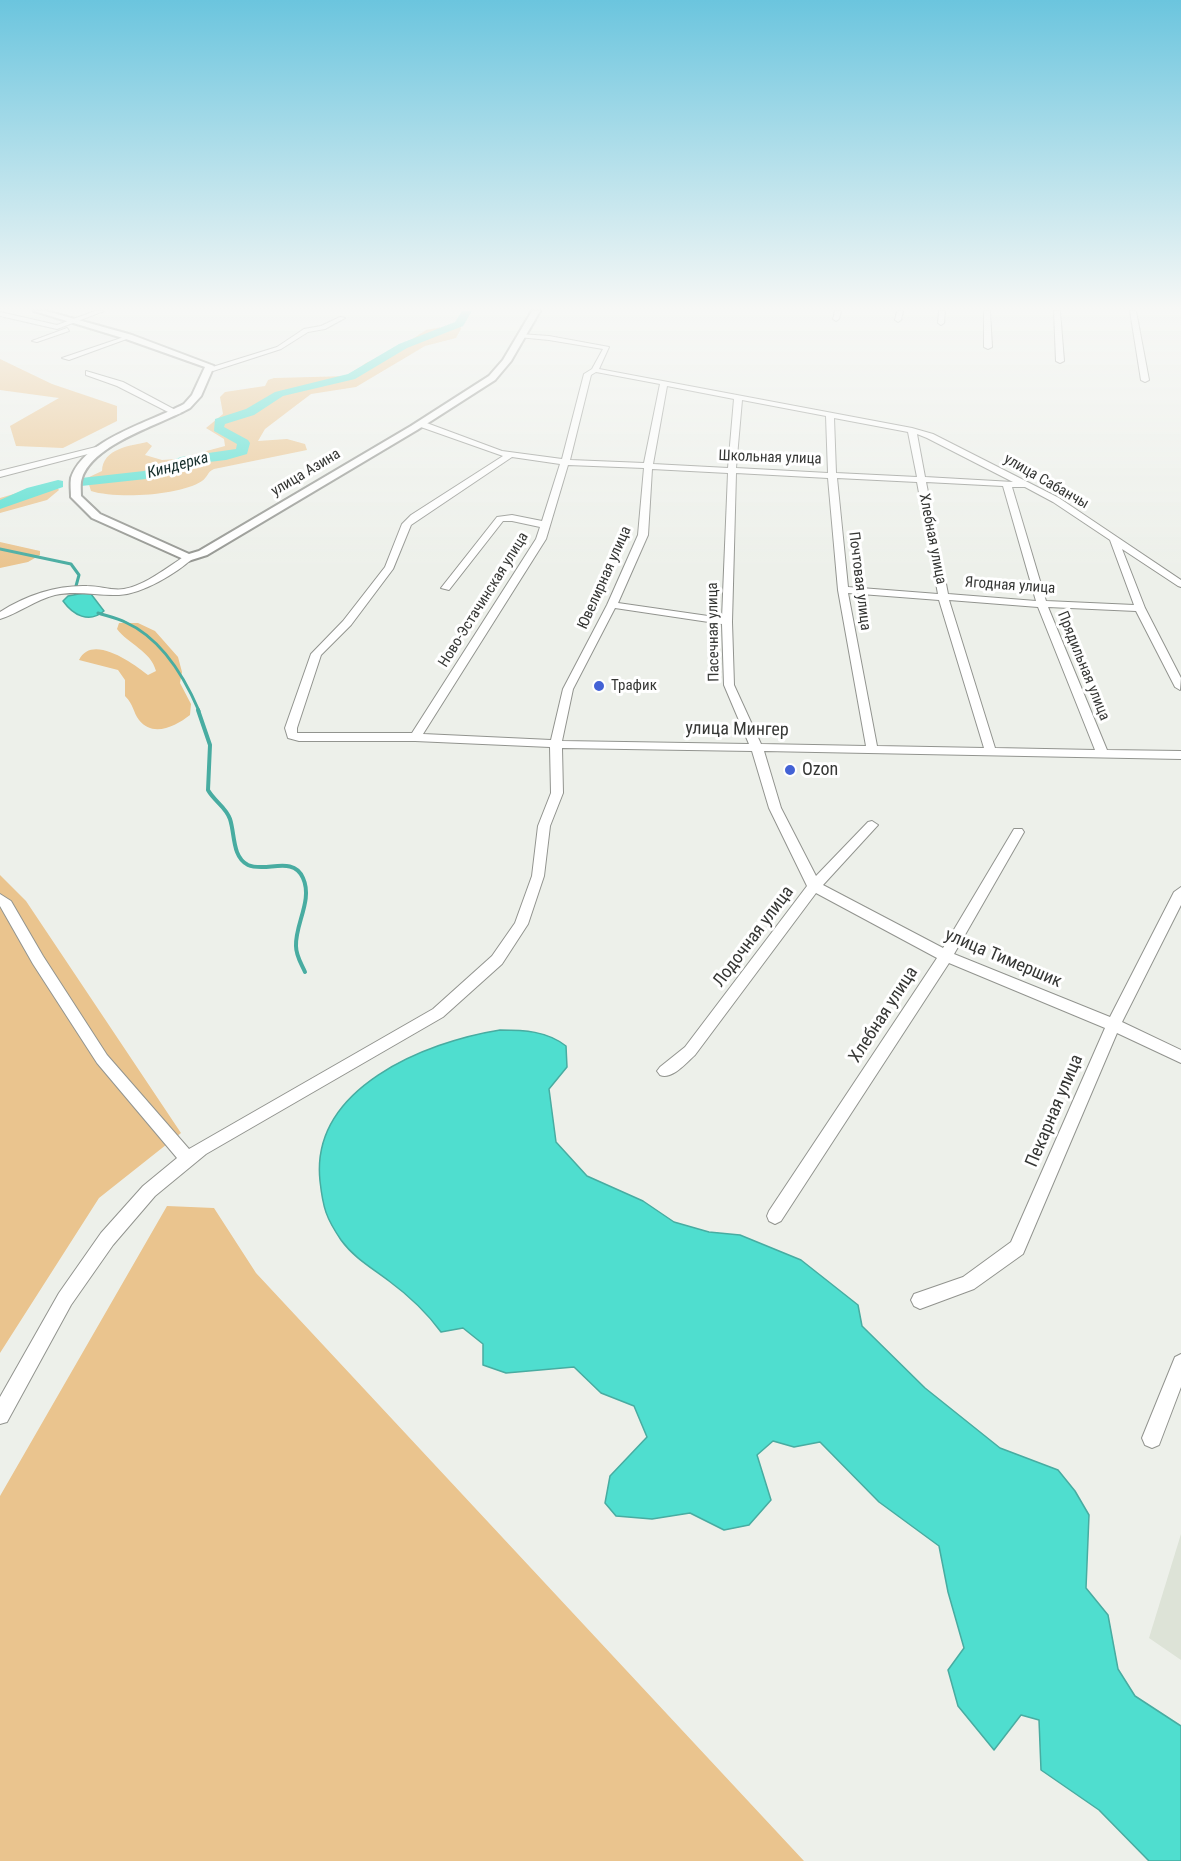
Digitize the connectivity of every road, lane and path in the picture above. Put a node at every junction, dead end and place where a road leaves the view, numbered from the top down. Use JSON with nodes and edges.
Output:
{"nodes":[{"id":1,"x":738,"y":397,"type":"edge"},
{"id":2,"x":147,"y":398,"type":"edge"},
{"id":3,"x":194,"y":398,"type":"edge"},
{"id":4,"x":461,"y":398,"type":"edge"},
{"id":5,"x":582,"y":398,"type":"edge"},
{"id":6,"x":661,"y":398,"type":"edge"},
{"id":7,"x":742,"y":398,"type":"edge"},
{"id":8,"x":177,"y":413,"type":"junction"},
{"id":9,"x":830,"y":416,"type":"junction"},
{"id":10,"x":421,"y":424,"type":"junction"},
{"id":11,"x":912,"y":430,"type":"junction"},
{"id":12,"x":104,"y":447,"type":"junction"},
{"id":13,"x":510,"y":455,"type":"junction"},
{"id":14,"x":566,"y":462,"type":"junction"},
{"id":15,"x":648,"y":466,"type":"junction"},
{"id":16,"x":732,"y":470,"type":"junction"},
{"id":17,"x":832,"y":473,"type":"junction"},
{"id":18,"x":0,"y":474,"type":"edge"},
{"id":19,"x":922,"y":480,"type":"junction"},
{"id":20,"x":1029,"y":485,"type":"junction"},
{"id":21,"x":1007,"y":486,"type":"junction"},
{"id":22,"x":546,"y":525,"type":"junction"},
{"id":23,"x":1114,"y":539,"type":"junction"},
{"id":24,"x":188,"y":558,"type":"junction"},
{"id":25,"x":1181,"y":584,"type":"edge"},
{"id":26,"x":446,"y":588,"type":"dead end"},
{"id":27,"x":843,"y":590,"type":"junction"},
{"id":28,"x":943,"y":596,"type":"junction"},
{"id":29,"x":1042,"y":604,"type":"junction"},
{"id":30,"x":612,"y":605,"type":"junction"},
{"id":31,"x":1140,"y":608,"type":"junction"},
{"id":32,"x":0,"y":616,"type":"edge"},
{"id":33,"x":727,"y":622,"type":"junction"},
{"id":34,"x":1180,"y":687,"type":"edge"},
{"id":35,"x":416,"y":737,"type":"junction"},
{"id":36,"x":556,"y":744,"type":"junction"},
{"id":37,"x":757,"y":748,"type":"junction"},
{"id":38,"x":872,"y":748,"type":"junction"},
{"id":39,"x":990,"y":750,"type":"junction"},
{"id":40,"x":1102,"y":753,"type":"junction"},
{"id":41,"x":1181,"y":755,"type":"edge"},
{"id":42,"x":872,"y":825,"type":"dead end"},
{"id":43,"x":1018,"y":832,"type":"dead end"},
{"id":44,"x":814,"y":886,"type":"junction"},
{"id":45,"x":1181,"y":892,"type":"edge"},
{"id":46,"x":0,"y":899,"type":"edge"},
{"id":47,"x":946,"y":956,"type":"junction"},
{"id":48,"x":1113,"y":1025,"type":"junction"},
{"id":49,"x":1181,"y":1057,"type":"edge"},
{"id":50,"x":665,"y":1071,"type":"dead end"},
{"id":51,"x":188,"y":1159,"type":"junction"},
{"id":52,"x":775,"y":1216,"type":"dead end"},
{"id":53,"x":920,"y":1300,"type":"dead end"},
{"id":54,"x":1181,"y":1363,"type":"edge"},
{"id":55,"x":0,"y":1414,"type":"edge"},
{"id":56,"x":1152,"y":1438,"type":"dead end"}],
"edges":[{"from":1,"to":16,"type":"street","name":"Пасечная улица"},
{"from":2,"to":8,"type":"street"},
{"from":3,"to":8,"type":"street"},
{"from":4,"to":10,"type":"street","name":"улица Азина"},
{"from":5,"to":14,"type":"street","name":"Ново-Эстачинская улица"},
{"from":6,"to":15,"type":"street","name":"Ювелирная улица"},
{"from":7,"to":9,"type":"street","name":"улица Сабанчы"},
{"from":8,"to":12,"type":"street"},
{"from":9,"to":11,"type":"street","name":"улица Сабанчы"},
{"from":9,"to":17,"type":"street","name":"Почтовая улица"},
{"from":10,"to":13,"type":"street","name":"Школьная улица"},
{"from":10,"to":24,"type":"street","name":"улица Азина"},
{"from":11,"to":19,"type":"street","name":"Хлебная улица"},
{"from":11,"to":20,"type":"street","name":"улица Сабанчы"},
{"from":12,"to":18,"type":"street"},
{"from":12,"to":24,"type":"street"},
{"from":13,"to":14,"type":"street","name":"Школьная улица"},
{"from":13,"to":35,"type":"street","name":"улица Мингер"},
{"from":14,"to":15,"type":"street","name":"Школьная улица"},
{"from":14,"to":22,"type":"street","name":"Ново-Эстачинская улица"},
{"from":15,"to":16,"type":"street","name":"Школьная улица"},
{"from":15,"to":30,"type":"street","name":"Ювелирная улица"},
{"from":16,"to":17,"type":"street","name":"Школьная улица"},
{"from":16,"to":33,"type":"street","name":"Пасечная улица"},
{"from":17,"to":19,"type":"street","name":"Школьная улица"},
{"from":17,"to":27,"type":"street","name":"Почтовая улица"},
{"from":19,"to":21,"type":"street","name":"Школьная улица"},
{"from":19,"to":28,"type":"street","name":"Хлебная улица"},
{"from":20,"to":21,"type":"street","name":"Школьная улица"},
{"from":20,"to":23,"type":"street","name":"улица Сабанчы"},
{"from":21,"to":29,"type":"street","name":"Прядильная улица"},
{"from":22,"to":26,"type":"street"},
{"from":22,"to":35,"type":"street","name":"Ново-Эстачинская улица"},
{"from":23,"to":25,"type":"street","name":"улица Сабанчы"},
{"from":23,"to":31,"type":"street"},
{"from":24,"to":32,"type":"street"},
{"from":27,"to":28,"type":"street","name":"Ягодная улица"},
{"from":27,"to":38,"type":"street","name":"Почтовая улица"},
{"from":28,"to":29,"type":"street","name":"Ягодная улица"},
{"from":28,"to":39,"type":"street","name":"Хлебная улица"},
{"from":29,"to":31,"type":"street","name":"Ягодная улица"},
{"from":29,"to":40,"type":"street","name":"Прядильная улица"},
{"from":30,"to":33,"type":"street"},
{"from":30,"to":36,"type":"street","name":"Ювелирная улица"},
{"from":31,"to":34,"type":"street"},
{"from":33,"to":37,"type":"street","name":"Пасечная улица"},
{"from":35,"to":36,"type":"street","name":"улица Мингер"},
{"from":36,"to":37,"type":"street","name":"улица Мингер"},
{"from":36,"to":51,"type":"street","name":"Ювелирная улица"},
{"from":37,"to":38,"type":"street","name":"улица Мингер"},
{"from":37,"to":44,"type":"street","name":"Пасечная улица"},
{"from":38,"to":39,"type":"street","name":"улица Мингер"},
{"from":39,"to":40,"type":"street","name":"улица Мингер"},
{"from":40,"to":41,"type":"street","name":"улица Мингер"},
{"from":42,"to":44,"type":"street","name":"Лодочная улица"},
{"from":43,"to":47,"type":"street","name":"Хлебная улица"},
{"from":44,"to":47,"type":"street","name":"улица Тимершик"},
{"from":44,"to":50,"type":"street","name":"Лодочная улица"},
{"from":45,"to":48,"type":"street","name":"Пекарная улица"},
{"from":46,"to":51,"type":"street"},
{"from":47,"to":48,"type":"street","name":"улица Тимершик"},
{"from":47,"to":52,"type":"street","name":"Хлебная улица"},
{"from":48,"to":49,"type":"street","name":"улица Тимершик"},
{"from":48,"to":53,"type":"street","name":"Пекарная улица"},
{"from":51,"to":55,"type":"street","name":"Ювелирная улица"},
{"from":54,"to":56,"type":"street"}]}
